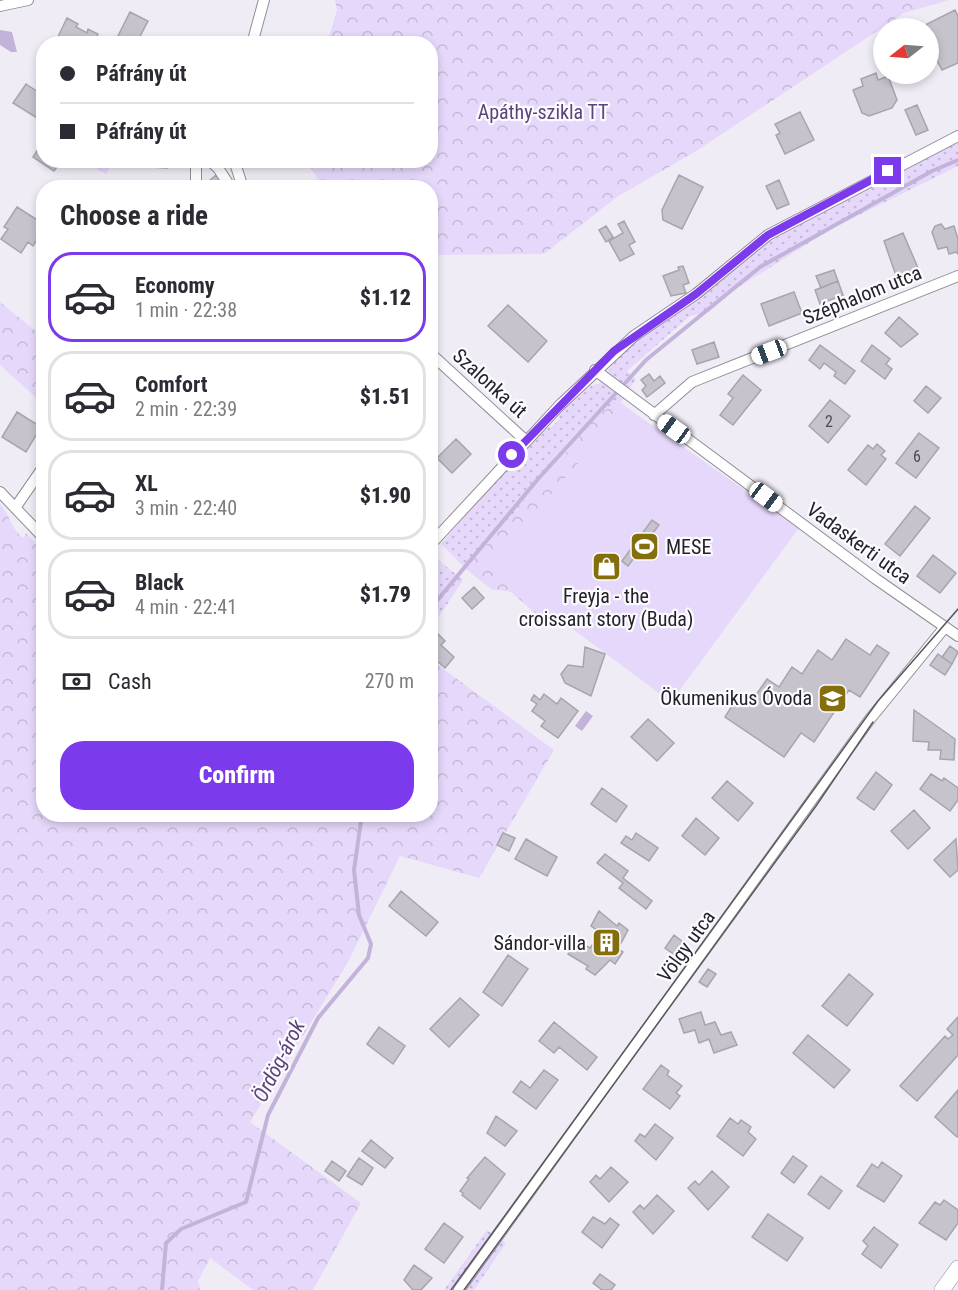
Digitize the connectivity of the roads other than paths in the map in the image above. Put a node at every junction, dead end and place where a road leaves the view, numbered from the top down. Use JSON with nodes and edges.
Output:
{"nodes":[{"id":1,"x":28,"y":0,"type":"edge"},
{"id":2,"x":264,"y":0,"type":"edge"},
{"id":3,"x":0,"y":6,"type":"edge"},
{"id":4,"x":254,"y":36,"type":"edge"},
{"id":5,"x":958,"y":136,"type":"edge"},
{"id":6,"x":958,"y":276,"type":"edge"},
{"id":7,"x":438,"y":360,"type":"edge"},
{"id":8,"x":595,"y":370,"type":"junction"},
{"id":9,"x":654,"y":415,"type":"junction"},
{"id":10,"x":525,"y":440,"type":"junction"},
{"id":11,"x":36,"y":478,"type":"edge"},
{"id":12,"x":0,"y":492,"type":"edge"},
{"id":13,"x":15,"y":508,"type":"junction"},
{"id":14,"x":36,"y":530,"type":"edge"},
{"id":15,"x":438,"y":536,"type":"edge"},
{"id":16,"x":954,"y":631,"type":"edge"},
{"id":17,"x":958,"y":1268,"type":"edge"},
{"id":18,"x":459,"y":1290,"type":"edge"},
{"id":19,"x":942,"y":1290,"type":"edge"}],
"edges":[{"from":1,"to":3,"type":"street"},
{"from":2,"to":4,"type":"street"},
{"from":5,"to":8,"type":"street"},
{"from":6,"to":9,"type":"street","name":"Széphalom utca"},
{"from":7,"to":10,"type":"street","name":"Szalonka út"},
{"from":8,"to":9,"type":"street","name":"Vadaskerti utca"},
{"from":8,"to":10,"type":"street"},
{"from":9,"to":16,"type":"street","name":"Vadaskerti utca"},
{"from":10,"to":15,"type":"street"},
{"from":11,"to":13,"type":"street"},
{"from":12,"to":13,"type":"street"},
{"from":13,"to":14,"type":"street"},
{"from":16,"to":18,"type":"street","name":"Völgy utca"},
{"from":17,"to":19,"type":"main road"}]}
